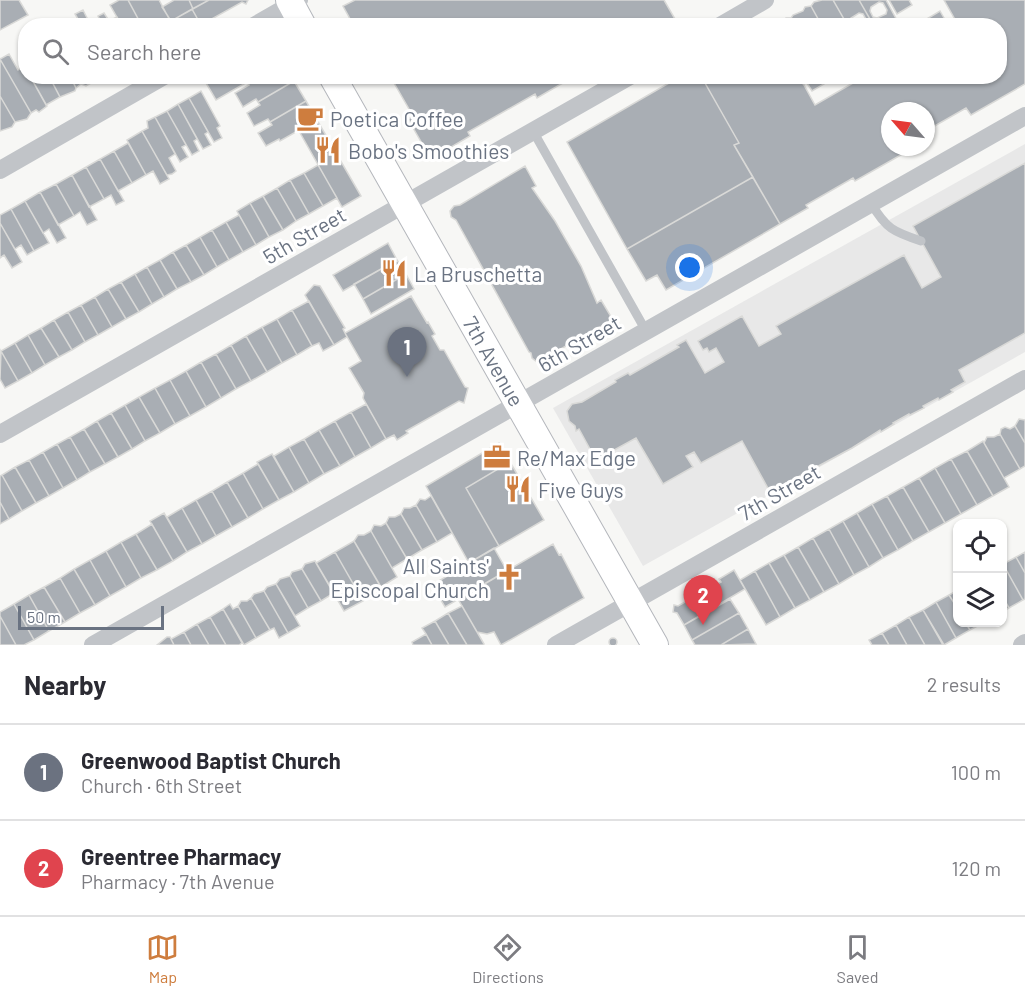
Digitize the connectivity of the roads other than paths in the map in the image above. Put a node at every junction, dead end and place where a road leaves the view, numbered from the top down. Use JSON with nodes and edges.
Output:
{"nodes":[{"id":1,"x":765,"y":0,"type":"edge"},
{"id":2,"x":296,"y":7,"type":"edge"},
{"id":3,"x":272,"y":18,"type":"edge"},
{"id":4,"x":734,"y":18,"type":"edge"},
{"id":5,"x":150,"y":84,"type":"edge"},
{"id":6,"x":336,"y":84,"type":"edge"},
{"id":7,"x":616,"y":84,"type":"edge"},
{"id":8,"x":1025,"y":116,"type":"edge"},
{"id":9,"x":533,"y":131,"type":"junction"},
{"id":10,"x":0,"y":170,"type":"edge"},
{"id":11,"x":871,"y":203,"type":"junction"},
{"id":12,"x":404,"y":204,"type":"junction"},
{"id":13,"x":921,"y":241,"type":"dead end"},
{"id":14,"x":646,"y":331,"type":"junction"},
{"id":15,"x":1025,"y":379,"type":"edge"},
{"id":16,"x":518,"y":404,"type":"junction"},
{"id":17,"x":0,"y":434,"type":"edge"},
{"id":18,"x":631,"y":603,"type":"junction"},
{"id":19,"x":93,"y":645,"type":"edge"},
{"id":20,"x":556,"y":645,"type":"edge"},
{"id":21,"x":656,"y":645,"type":"edge"}],
"edges":[{"from":1,"to":4,"type":"street"},
{"from":2,"to":3,"type":"street"},
{"from":5,"to":10,"type":"street"},
{"from":6,"to":12,"type":"street","name":"7th Avenue"},
{"from":7,"to":9,"type":"street","name":"5th Street"},
{"from":8,"to":11,"type":"street","name":"6th Street"},
{"from":9,"to":12,"type":"street","name":"5th Street"},
{"from":9,"to":14,"type":"lane"},
{"from":11,"to":13,"type":"lane"},
{"from":11,"to":14,"type":"street","name":"6th Street"},
{"from":12,"to":16,"type":"street","name":"7th Avenue"},
{"from":12,"to":17,"type":"street","name":"5th Street"},
{"from":14,"to":16,"type":"street","name":"6th Street"},
{"from":15,"to":18,"type":"street","name":"7th Street"},
{"from":16,"to":18,"type":"street","name":"7th Avenue"},
{"from":16,"to":19,"type":"street","name":"6th Street"},
{"from":18,"to":20,"type":"street","name":"7th Street"},
{"from":18,"to":21,"type":"street","name":"7th Avenue"}]}
